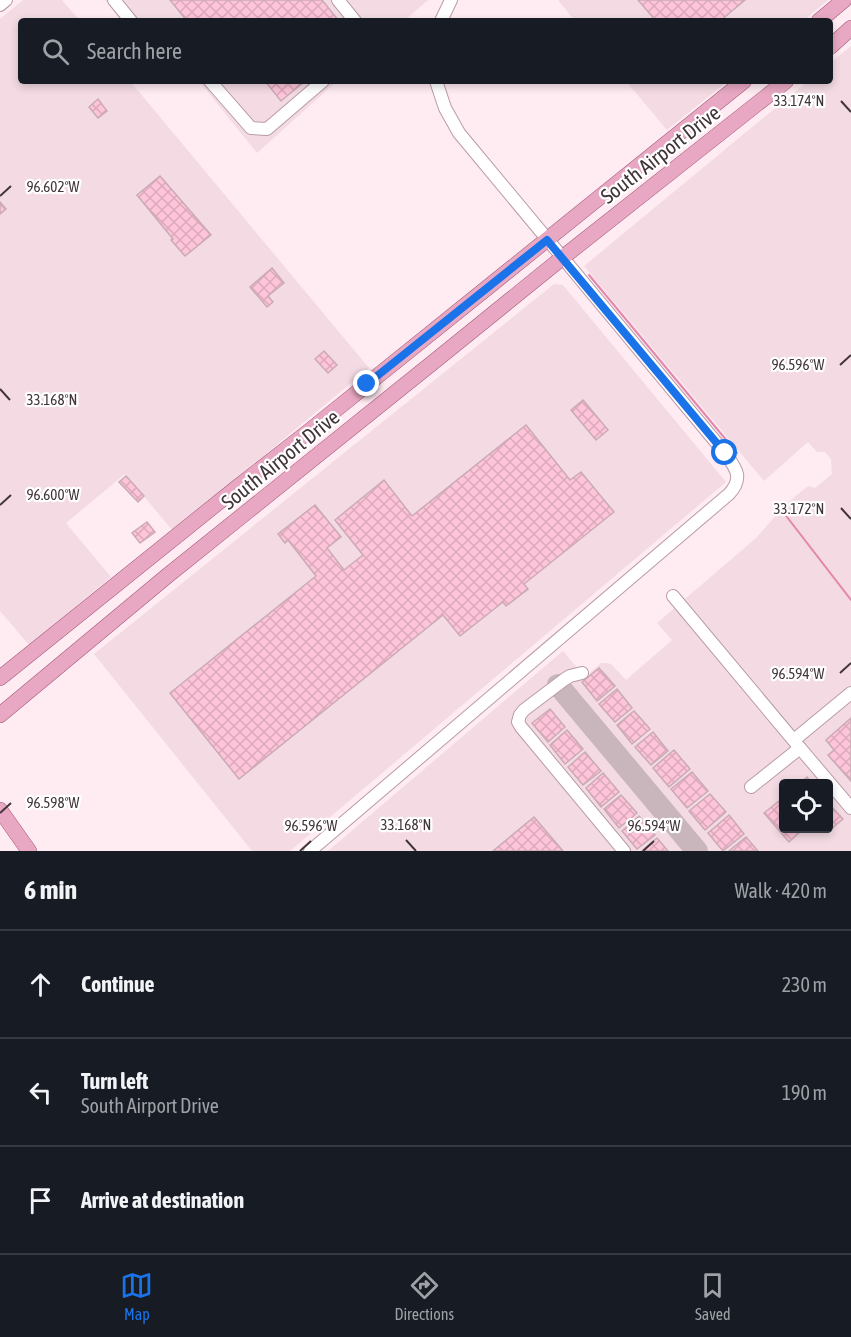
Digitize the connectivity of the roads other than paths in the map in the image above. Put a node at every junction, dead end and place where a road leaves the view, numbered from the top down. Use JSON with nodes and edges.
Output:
{"nodes":[{"id":1,"x":6,"y":0,"type":"edge"},
{"id":2,"x":114,"y":0,"type":"edge"},
{"id":3,"x":338,"y":0,"type":"edge"},
{"id":4,"x":451,"y":0,"type":"edge"},
{"id":5,"x":844,"y":0,"type":"edge"},
{"id":6,"x":0,"y":5,"type":"edge"},
{"id":7,"x":129,"y":18,"type":"edge"},
{"id":8,"x":353,"y":18,"type":"edge"},
{"id":9,"x":442,"y":18,"type":"edge"},
{"id":10,"x":823,"y":18,"type":"edge"},
{"id":11,"x":851,"y":28,"type":"edge"},
{"id":12,"x":833,"y":43,"type":"edge"},
{"id":13,"x":213,"y":84,"type":"edge"},
{"id":14,"x":320,"y":84,"type":"edge"},
{"id":15,"x":437,"y":84,"type":"edge"},
{"id":16,"x":740,"y":84,"type":"edge"},
{"id":17,"x":782,"y":84,"type":"edge"},
{"id":18,"x":721,"y":100,"type":"junction"},
{"id":19,"x":737,"y":120,"type":"junction"},
{"id":20,"x":547,"y":240,"type":"junction"},
{"id":21,"x":562,"y":258,"type":"junction"},
{"id":22,"x":308,"y":432,"type":"junction"},
{"id":23,"x":323,"y":451,"type":"junction"},
{"id":24,"x":151,"y":556,"type":"junction"},
{"id":25,"x":167,"y":576,"type":"junction"},
{"id":26,"x":673,"y":596,"type":"dead end"},
{"id":27,"x":582,"y":673,"type":"dead end"},
{"id":28,"x":0,"y":678,"type":"edge"},
{"id":29,"x":851,"y":693,"type":"edge"},
{"id":30,"x":0,"y":715,"type":"edge"},
{"id":31,"x":797,"y":744,"type":"junction"},
{"id":32,"x":751,"y":787,"type":"dead end"},
{"id":33,"x":851,"y":808,"type":"edge"},
{"id":34,"x":0,"y":810,"type":"edge"},
{"id":35,"x":29,"y":851,"type":"edge"},
{"id":36,"x":310,"y":851,"type":"edge"},
{"id":37,"x":624,"y":851,"type":"edge"}],
"edges":[{"from":1,"to":6,"type":"street"},
{"from":2,"to":7,"type":"street"},
{"from":3,"to":8,"type":"street"},
{"from":4,"to":9,"type":"street"},
{"from":5,"to":10,"type":"main road"},
{"from":11,"to":12,"type":"main road"},
{"from":13,"to":14,"type":"street"},
{"from":15,"to":20,"type":"street"},
{"from":16,"to":18,"type":"main road","name":"South Airport Drive"},
{"from":17,"to":19,"type":"main road","name":"South Airport Drive"},
{"from":18,"to":19,"type":"main road"},
{"from":18,"to":20,"type":"main road","name":"South Airport Drive"},
{"from":19,"to":21,"type":"main road","name":"South Airport Drive"},
{"from":20,"to":21,"type":"street"},
{"from":20,"to":22,"type":"main road","name":"South Airport Drive"},
{"from":21,"to":23,"type":"main road","name":"South Airport Drive"},
{"from":21,"to":36,"type":"street"},
{"from":22,"to":23,"type":"main road"},
{"from":22,"to":24,"type":"main road","name":"South Airport Drive"},
{"from":23,"to":25,"type":"main road","name":"South Airport Drive"},
{"from":24,"to":25,"type":"main road"},
{"from":24,"to":28,"type":"main road","name":"South Airport Drive"},
{"from":25,"to":30,"type":"main road","name":"South Airport Drive"},
{"from":26,"to":31,"type":"street"},
{"from":27,"to":37,"type":"street"},
{"from":29,"to":31,"type":"street"},
{"from":31,"to":32,"type":"street"},
{"from":31,"to":33,"type":"street"},
{"from":34,"to":35,"type":"main road"}]}
